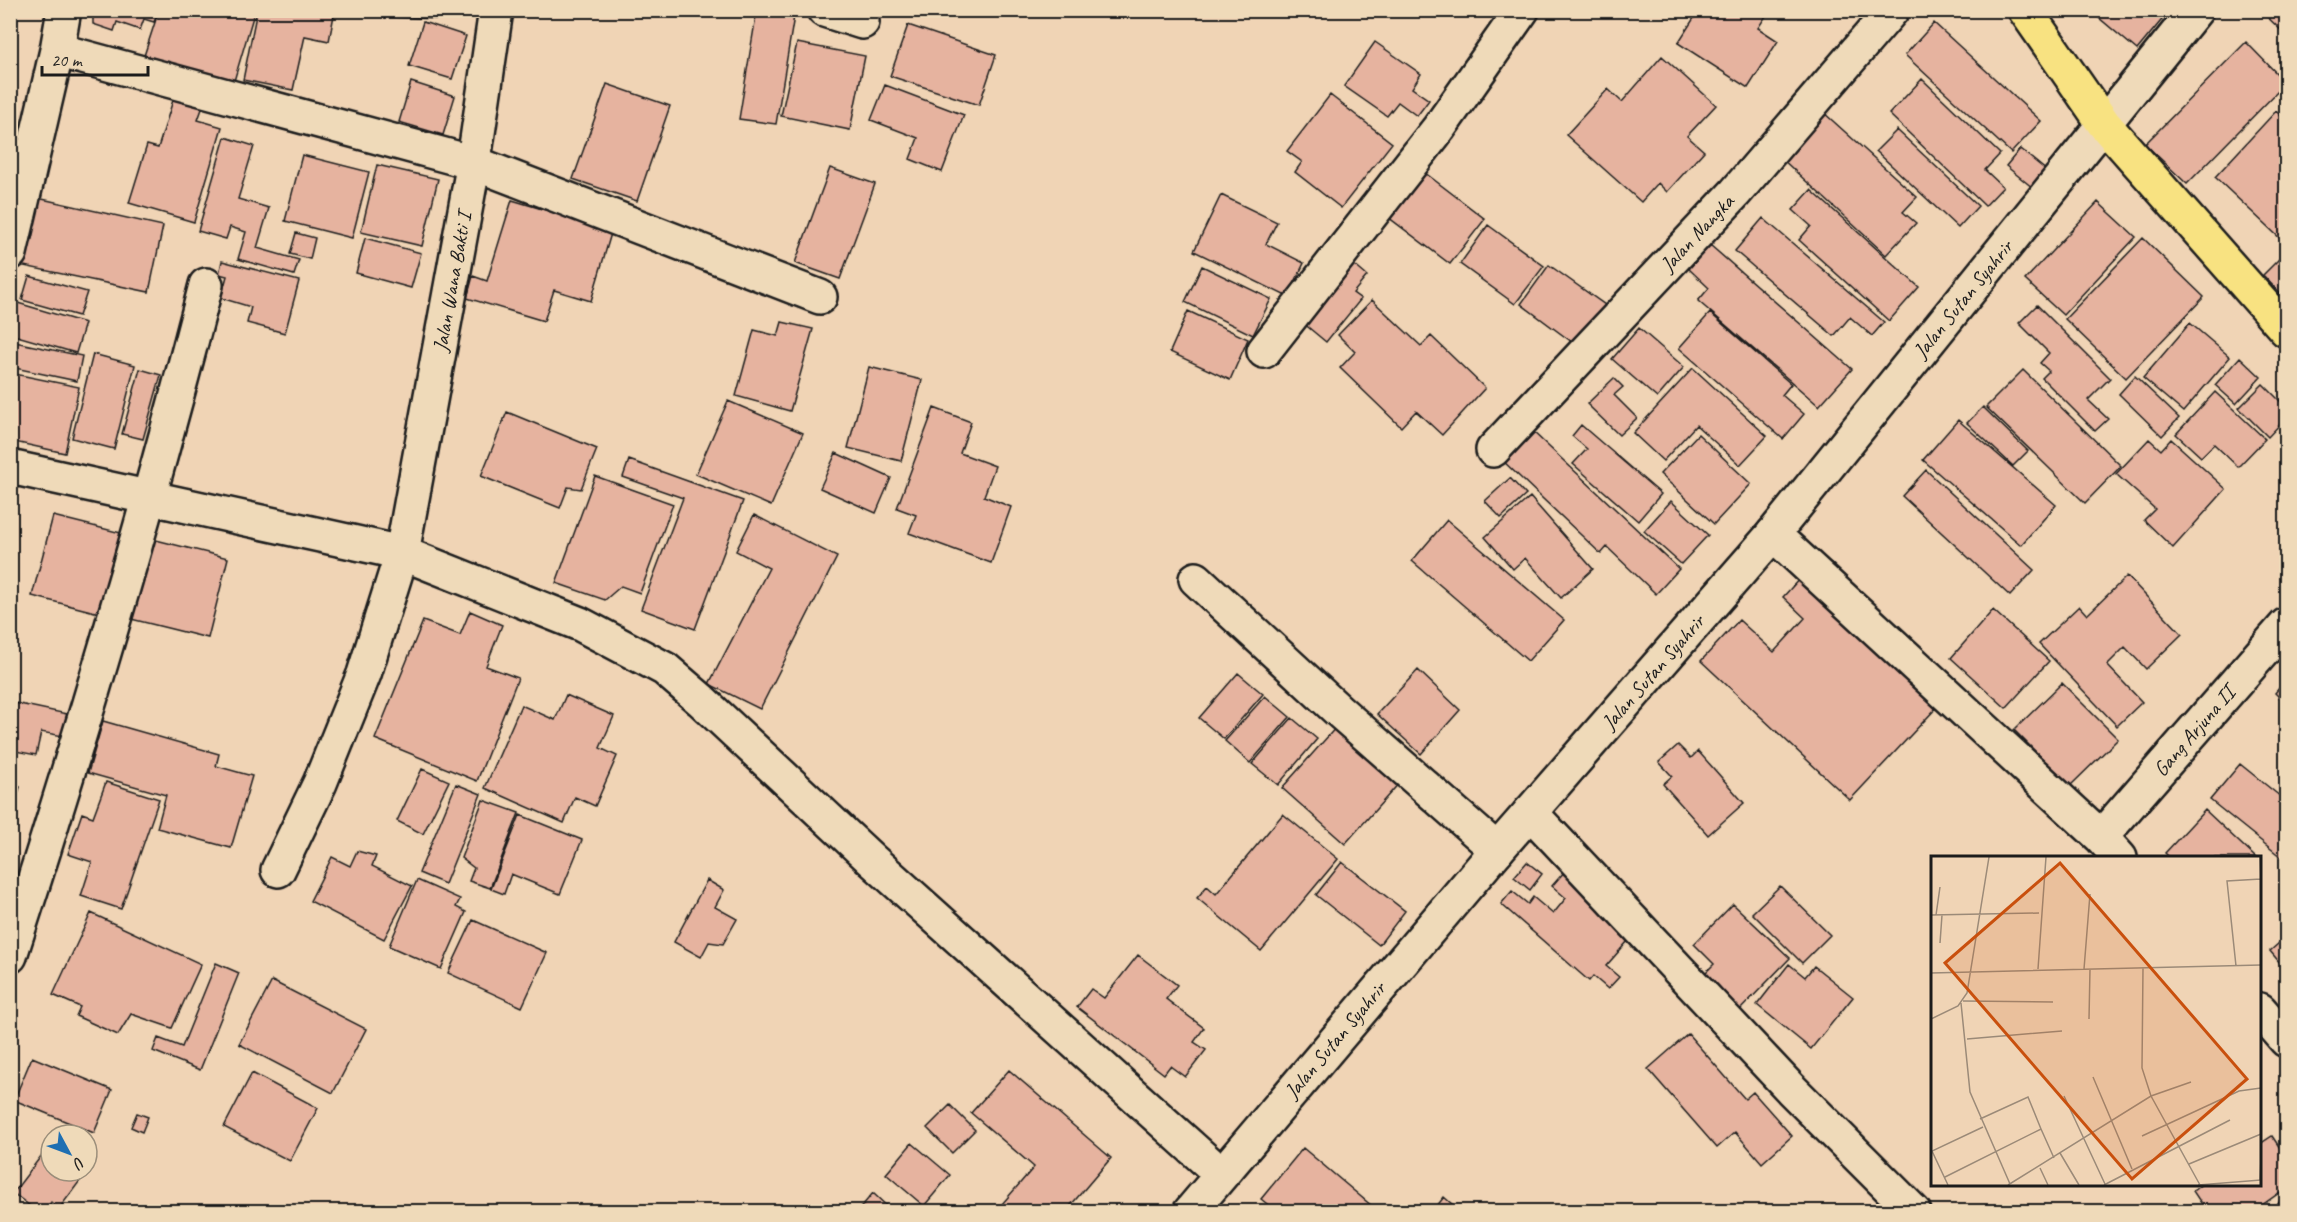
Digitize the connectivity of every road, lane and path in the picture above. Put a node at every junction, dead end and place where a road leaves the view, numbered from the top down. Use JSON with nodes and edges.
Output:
{"nodes":[{"id":1,"x":64,"y":10,"type":"edge"},
{"id":2,"x":496,"y":10,"type":"edge"},
{"id":3,"x":824,"y":10,"type":"edge"},
{"id":4,"x":1522,"y":10,"type":"edge"},
{"id":5,"x":1893,"y":10,"type":"edge"},
{"id":6,"x":2025,"y":10,"type":"edge"},
{"id":7,"x":2196,"y":10,"type":"edge"},
{"id":8,"x":862,"y":22,"type":"dead end"},
{"id":9,"x":57,"y":50,"type":"junction"},
{"id":10,"x":2104,"y":124,"type":"junction"},
{"id":11,"x":474,"y":163,"type":"junction"},
{"id":12,"x":10,"y":253,"type":"edge"},
{"id":13,"x":206,"y":285,"type":"dead end"},
{"id":14,"x":820,"y":297,"type":"dead end"},
{"id":15,"x":2286,"y":330,"type":"edge"},
{"id":16,"x":1264,"y":351,"type":"dead end"},
{"id":17,"x":1493,"y":450,"type":"dead end"},
{"id":18,"x":10,"y":467,"type":"edge"},
{"id":19,"x":147,"y":498,"type":"junction"},
{"id":20,"x":1773,"y":534,"type":"junction"},
{"id":21,"x":402,"y":553,"type":"junction"},
{"id":22,"x":1196,"y":579,"type":"dead end"},
{"id":23,"x":2286,"y":625,"type":"edge"},
{"id":24,"x":1530,"y":812,"type":"junction"},
{"id":25,"x":2110,"y":847,"type":"edge"},
{"id":26,"x":1497,"y":850,"type":"junction"},
{"id":27,"x":278,"y":870,"type":"dead end"},
{"id":28,"x":10,"y":956,"type":"edge"},
{"id":29,"x":2261,"y":1012,"type":"edge"},
{"id":30,"x":2286,"y":1040,"type":"edge"},
{"id":31,"x":1221,"y":1174,"type":"junction"},
{"id":32,"x":1190,"y":1212,"type":"edge"},
{"id":33,"x":1914,"y":1212,"type":"edge"}],
"edges":[{"from":1,"to":9,"type":"street"},
{"from":2,"to":11,"type":"street","name":"Jalan Wana Bakti I"},
{"from":3,"to":8,"type":"street"},
{"from":4,"to":16,"type":"street"},
{"from":5,"to":17,"type":"street","name":"Jalan Nangka"},
{"from":6,"to":10,"type":"main road"},
{"from":7,"to":10,"type":"street","name":"Jalan Sutan Syahrir"},
{"from":9,"to":11,"type":"street"},
{"from":9,"to":12,"type":"street"},
{"from":10,"to":15,"type":"main road"},
{"from":10,"to":20,"type":"street","name":"Jalan Sutan Syahrir"},
{"from":11,"to":14,"type":"street"},
{"from":11,"to":21,"type":"street","name":"Jalan Wana Bakti I"},
{"from":13,"to":19,"type":"street"},
{"from":18,"to":19,"type":"street"},
{"from":19,"to":21,"type":"street"},
{"from":19,"to":28,"type":"street"},
{"from":20,"to":24,"type":"street","name":"Jalan Sutan Syahrir"},
{"from":20,"to":25,"type":"street"},
{"from":21,"to":27,"type":"street","name":"Jalan Wana Bakti I"},
{"from":21,"to":31,"type":"street"},
{"from":22,"to":26,"type":"street"},
{"from":23,"to":25,"type":"street","name":"Gang Arjuna II"},
{"from":24,"to":26,"type":"street","name":"Jalan Sutan Syahrir"},
{"from":24,"to":33,"type":"street"},
{"from":26,"to":31,"type":"street","name":"Jalan Sutan Syahrir"},
{"from":29,"to":30,"type":"street"},
{"from":31,"to":32,"type":"street","name":"Jalan Sutan Syahrir"}]}
